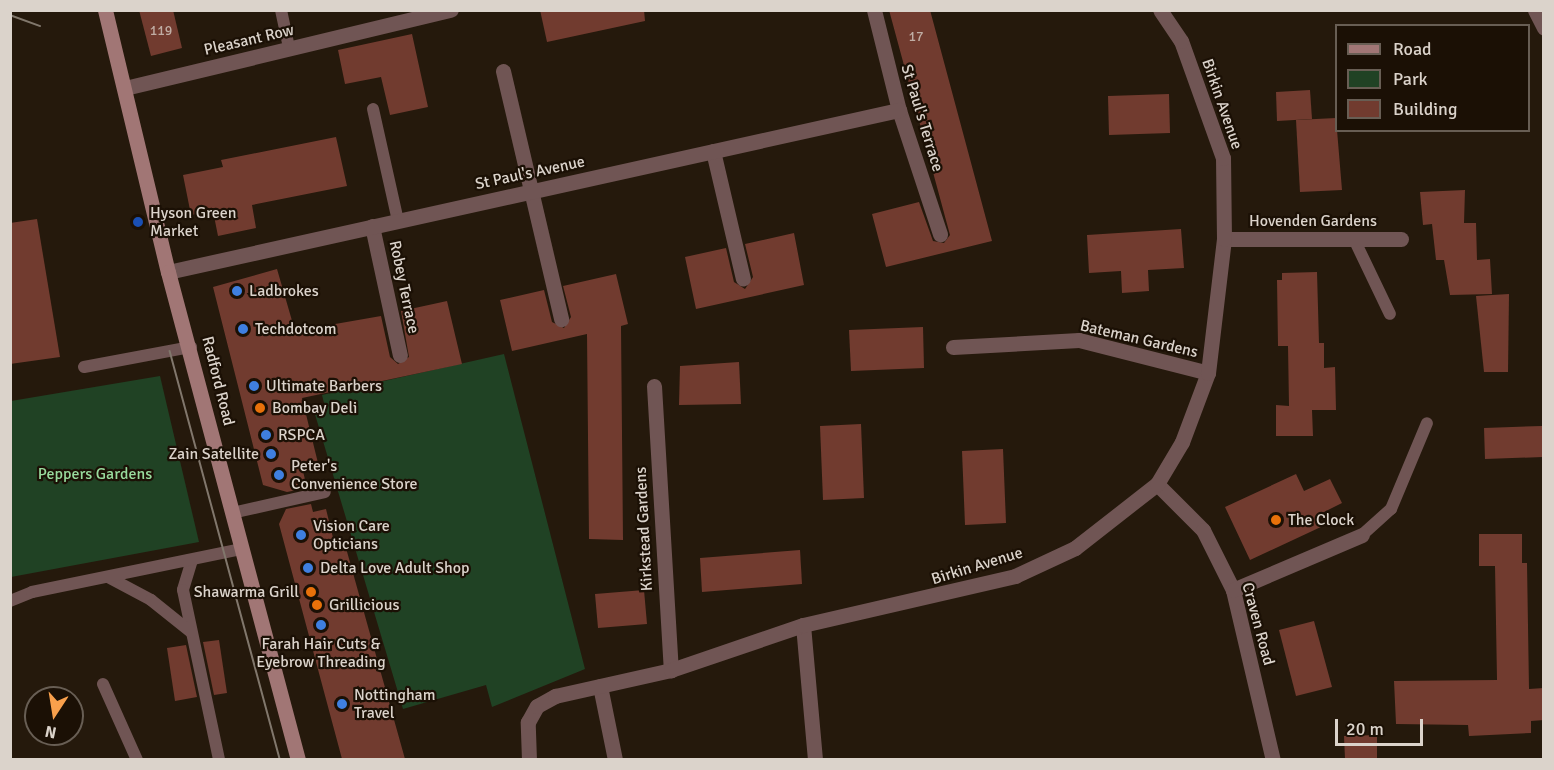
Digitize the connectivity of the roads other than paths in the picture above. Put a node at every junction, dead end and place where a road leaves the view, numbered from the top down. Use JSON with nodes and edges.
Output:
{"nodes":[{"id":1,"x":105,"y":10,"type":"edge"},
{"id":2,"x":280,"y":10,"type":"edge"},
{"id":3,"x":451,"y":10,"type":"edge"},
{"id":4,"x":874,"y":10,"type":"edge"},
{"id":5,"x":1160,"y":10,"type":"edge"},
{"id":6,"x":1535,"y":10,"type":"edge"},
{"id":7,"x":1544,"y":28,"type":"edge"},
{"id":8,"x":289,"y":49,"type":"junction"},
{"id":9,"x":503,"y":71,"type":"dead end"},
{"id":10,"x":125,"y":88,"type":"junction"},
{"id":11,"x":374,"y":109,"type":"dead end"},
{"id":12,"x":899,"y":110,"type":"junction"},
{"id":13,"x":713,"y":151,"type":"junction"},
{"id":14,"x":531,"y":191,"type":"junction"},
{"id":15,"x":398,"y":221,"type":"junction"},
{"id":16,"x":372,"y":226,"type":"junction"},
{"id":17,"x":940,"y":234,"type":"dead end"},
{"id":18,"x":1224,"y":239,"type":"junction"},
{"id":19,"x":1354,"y":239,"type":"junction"},
{"id":20,"x":1401,"y":239,"type":"dead end"},
{"id":21,"x":168,"y":272,"type":"junction"},
{"id":22,"x":743,"y":279,"type":"dead end"},
{"id":23,"x":1390,"y":314,"type":"dead end"},
{"id":24,"x":561,"y":319,"type":"dead end"},
{"id":25,"x":191,"y":347,"type":"junction"},
{"id":26,"x":953,"y":347,"type":"dead end"},
{"id":27,"x":400,"y":355,"type":"dead end"},
{"id":28,"x":84,"y":367,"type":"dead end"},
{"id":29,"x":1208,"y":373,"type":"junction"},
{"id":30,"x":654,"y":386,"type":"dead end"},
{"id":31,"x":1427,"y":423,"type":"dead end"},
{"id":32,"x":1157,"y":484,"type":"junction"},
{"id":33,"x":325,"y":492,"type":"dead end"},
{"id":34,"x":232,"y":513,"type":"junction"},
{"id":35,"x":1362,"y":535,"type":"joint"},
{"id":36,"x":241,"y":549,"type":"junction"},
{"id":37,"x":192,"y":560,"type":"junction"},
{"id":38,"x":108,"y":577,"type":"junction"},
{"id":39,"x":1233,"y":590,"type":"junction"},
{"id":40,"x":10,"y":602,"type":"edge"},
{"id":41,"x":803,"y":625,"type":"junction"},
{"id":42,"x":191,"y":632,"type":"junction"},
{"id":43,"x":671,"y":670,"type":"junction"},
{"id":44,"x":103,"y":684,"type":"dead end"},
{"id":45,"x":600,"y":686,"type":"junction"},
{"id":46,"x":137,"y":759,"type":"edge"},
{"id":47,"x":219,"y":759,"type":"edge"},
{"id":48,"x":298,"y":759,"type":"edge"},
{"id":49,"x":530,"y":759,"type":"edge"},
{"id":50,"x":615,"y":759,"type":"edge"},
{"id":51,"x":815,"y":759,"type":"edge"},
{"id":52,"x":1273,"y":759,"type":"edge"}],
"edges":[{"from":1,"to":10,"type":"street","name":"Radford Road"},
{"from":2,"to":8,"type":"lane"},
{"from":3,"to":8,"type":"street","name":"Pleasant Row"},
{"from":4,"to":12,"type":"street","name":"St Paul's Terrace"},
{"from":5,"to":18,"type":"street","name":"Birkin Avenue"},
{"from":6,"to":7,"type":"street"},
{"from":8,"to":10,"type":"street","name":"Pleasant Row"},
{"from":9,"to":14,"type":"street"},
{"from":10,"to":21,"type":"street","name":"Radford Road"},
{"from":11,"to":15,"type":"lane"},
{"from":12,"to":13,"type":"street","name":"St Paul's Avenue"},
{"from":12,"to":17,"type":"street","name":"St Paul's Terrace"},
{"from":13,"to":14,"type":"street","name":"St Paul's Avenue"},
{"from":13,"to":22,"type":"street"},
{"from":14,"to":15,"type":"street","name":"St Paul's Avenue"},
{"from":14,"to":24,"type":"street"},
{"from":15,"to":16,"type":"street","name":"St Paul's Avenue"},
{"from":16,"to":21,"type":"street","name":"St Paul's Avenue"},
{"from":16,"to":27,"type":"street","name":"Robey Terrace"},
{"from":18,"to":19,"type":"street","name":"Hovenden Gardens"},
{"from":18,"to":29,"type":"street","name":"Birkin Avenue"},
{"from":19,"to":20,"type":"street","name":"Hovenden Gardens"},
{"from":19,"to":23,"type":"lane"},
{"from":21,"to":25,"type":"street","name":"Radford Road"},
{"from":25,"to":28,"type":"lane"},
{"from":25,"to":34,"type":"street","name":"Radford Road"},
{"from":26,"to":29,"type":"street","name":"Bateman Gardens"},
{"from":29,"to":32,"type":"street","name":"Birkin Avenue"},
{"from":30,"to":43,"type":"street","name":"Kirkstead Gardens"},
{"from":31,"to":35,"type":"lane"},
{"from":32,"to":39,"type":"street","name":"Craven Road"},
{"from":32,"to":41,"type":"street","name":"Birkin Avenue"},
{"from":33,"to":34,"type":"lane"},
{"from":34,"to":36,"type":"street","name":"Radford Road"},
{"from":35,"to":39,"type":"street"},
{"from":36,"to":37,"type":"lane"},
{"from":36,"to":48,"type":"street","name":"Radford Road"},
{"from":37,"to":38,"type":"lane"},
{"from":37,"to":42,"type":"lane"},
{"from":38,"to":40,"type":"lane"},
{"from":38,"to":42,"type":"lane"},
{"from":39,"to":52,"type":"street","name":"Craven Road"},
{"from":41,"to":43,"type":"street","name":"Birkin Avenue"},
{"from":41,"to":51,"type":"street"},
{"from":42,"to":47,"type":"lane"},
{"from":43,"to":45,"type":"street","name":"Birkin Avenue"},
{"from":44,"to":46,"type":"lane"},
{"from":45,"to":49,"type":"street","name":"Birkin Avenue"},
{"from":45,"to":50,"type":"street"}]}
